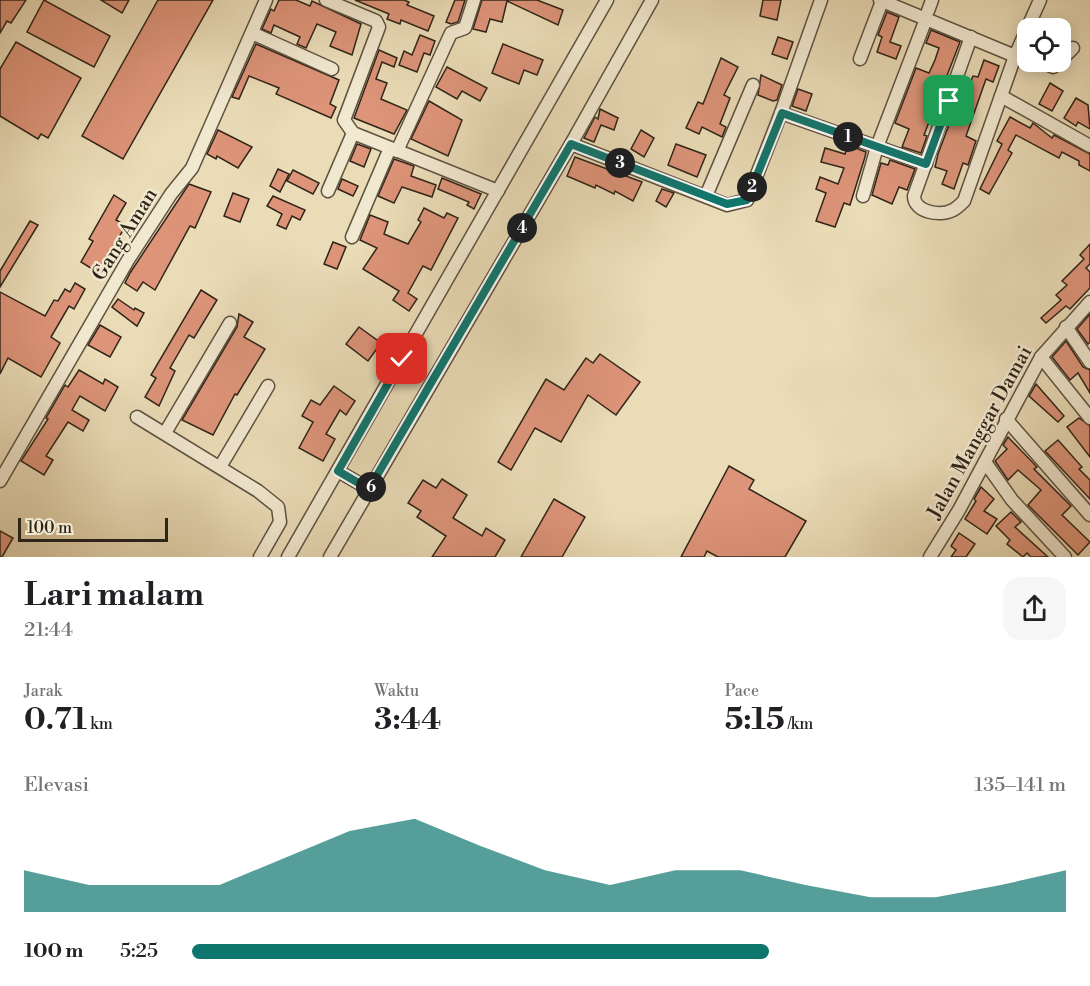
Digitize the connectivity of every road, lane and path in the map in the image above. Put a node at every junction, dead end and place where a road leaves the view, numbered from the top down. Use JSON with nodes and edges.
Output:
{"nodes":[{"id":1,"x":266,"y":0,"type":"edge"},
{"id":2,"x":326,"y":0,"type":"edge"},
{"id":3,"x":474,"y":0,"type":"edge"},
{"id":4,"x":607,"y":0,"type":"edge"},
{"id":5,"x":652,"y":0,"type":"edge"},
{"id":6,"x":821,"y":0,"type":"edge"},
{"id":7,"x":881,"y":0,"type":"edge"},
{"id":8,"x":1040,"y":0,"type":"edge"},
{"id":9,"x":928,"y":10,"type":"edge"},
{"id":10,"x":1033,"y":18,"type":"edge"},
{"id":11,"x":252,"y":33,"type":"junction"},
{"id":12,"x":971,"y":37,"type":"junction"},
{"id":13,"x":1017,"y":50,"type":"edge"},
{"id":14,"x":1017,"y":58,"type":"edge"},
{"id":15,"x":860,"y":59,"type":"dead end"},
{"id":16,"x":332,"y":69,"type":"dead end"},
{"id":17,"x":753,"y":85,"type":"dead end"},
{"id":18,"x":1000,"y":96,"type":"junction"},
{"id":19,"x":782,"y":113,"type":"junction"},
{"id":20,"x":353,"y":133,"type":"junction"},
{"id":21,"x":571,"y":144,"type":"junction"},
{"id":22,"x":1090,"y":146,"type":"edge"},
{"id":23,"x":877,"y":147,"type":"junction"},
{"id":24,"x":393,"y":150,"type":"junction"},
{"id":25,"x":926,"y":164,"type":"junction"},
{"id":26,"x":328,"y":191,"type":"dead end"},
{"id":27,"x":498,"y":191,"type":"junction"},
{"id":28,"x":706,"y":196,"type":"junction"},
{"id":29,"x":863,"y":196,"type":"dead end"},
{"id":30,"x":352,"y":237,"type":"dead end"},
{"id":31,"x":1090,"y":302,"type":"edge"},
{"id":32,"x":230,"y":323,"type":"dead end"},
{"id":33,"x":1066,"y":327,"type":"junction"},
{"id":34,"x":1041,"y":357,"type":"junction"},
{"id":35,"x":1090,"y":362,"type":"edge"},
{"id":36,"x":268,"y":386,"type":"dead end"},
{"id":37,"x":137,"y":417,"type":"dead end"},
{"id":38,"x":1090,"y":418,"type":"edge"},
{"id":39,"x":1006,"y":419,"type":"junction"},
{"id":40,"x":165,"y":433,"type":"junction"},
{"id":41,"x":985,"y":462,"type":"junction"},
{"id":42,"x":220,"y":467,"type":"junction"},
{"id":43,"x":338,"y":471,"type":"junction"},
{"id":44,"x":0,"y":481,"type":"edge"},
{"id":45,"x":369,"y":489,"type":"junction"},
{"id":46,"x":1090,"y":516,"type":"edge"},
{"id":47,"x":260,"y":557,"type":"edge"},
{"id":48,"x":288,"y":557,"type":"edge"},
{"id":49,"x":330,"y":557,"type":"edge"},
{"id":50,"x":930,"y":557,"type":"edge"},
{"id":51,"x":1065,"y":557,"type":"edge"}],
"edges":[{"from":1,"to":11,"type":"street","name":"Gang Aman"},
{"from":2,"to":20,"type":"street"},
{"from":3,"to":24,"type":"street"},
{"from":4,"to":27,"type":"street"},
{"from":5,"to":21,"type":"street"},
{"from":6,"to":19,"type":"street"},
{"from":7,"to":9,"type":"street"},
{"from":7,"to":15,"type":"street"},
{"from":8,"to":10,"type":"street"},
{"from":9,"to":12,"type":"street"},
{"from":9,"to":23,"type":"street"},
{"from":11,"to":16,"type":"street"},
{"from":11,"to":44,"type":"street","name":"Gang Aman"},
{"from":12,"to":13,"type":"street"},
{"from":12,"to":25,"type":"street"},
{"from":14,"to":18,"type":"street"},
{"from":17,"to":28,"type":"street"},
{"from":18,"to":22,"type":"street"},
{"from":18,"to":25,"type":"street"},
{"from":19,"to":23,"type":"street"},
{"from":19,"to":28,"type":"street"},
{"from":20,"to":24,"type":"street"},
{"from":20,"to":26,"type":"street"},
{"from":21,"to":28,"type":"street"},
{"from":21,"to":45,"type":"street"},
{"from":23,"to":25,"type":"street"},
{"from":23,"to":29,"type":"street"},
{"from":24,"to":27,"type":"street"},
{"from":24,"to":30,"type":"street"},
{"from":27,"to":43,"type":"street"},
{"from":31,"to":33,"type":"street","name":"Jalan Manggar Damai"},
{"from":32,"to":40,"type":"street"},
{"from":33,"to":34,"type":"street","name":"Jalan Manggar Damai"},
{"from":33,"to":35,"type":"street"},
{"from":34,"to":38,"type":"street"},
{"from":34,"to":39,"type":"street","name":"Jalan Manggar Damai"},
{"from":36,"to":42,"type":"street"},
{"from":37,"to":40,"type":"street"},
{"from":39,"to":41,"type":"street","name":"Jalan Manggar Damai"},
{"from":39,"to":46,"type":"street"},
{"from":40,"to":42,"type":"street"},
{"from":41,"to":50,"type":"street","name":"Jalan Manggar Damai"},
{"from":41,"to":51,"type":"street"},
{"from":42,"to":47,"type":"street"},
{"from":43,"to":45,"type":"street"},
{"from":43,"to":48,"type":"street"},
{"from":45,"to":49,"type":"street"}]}
